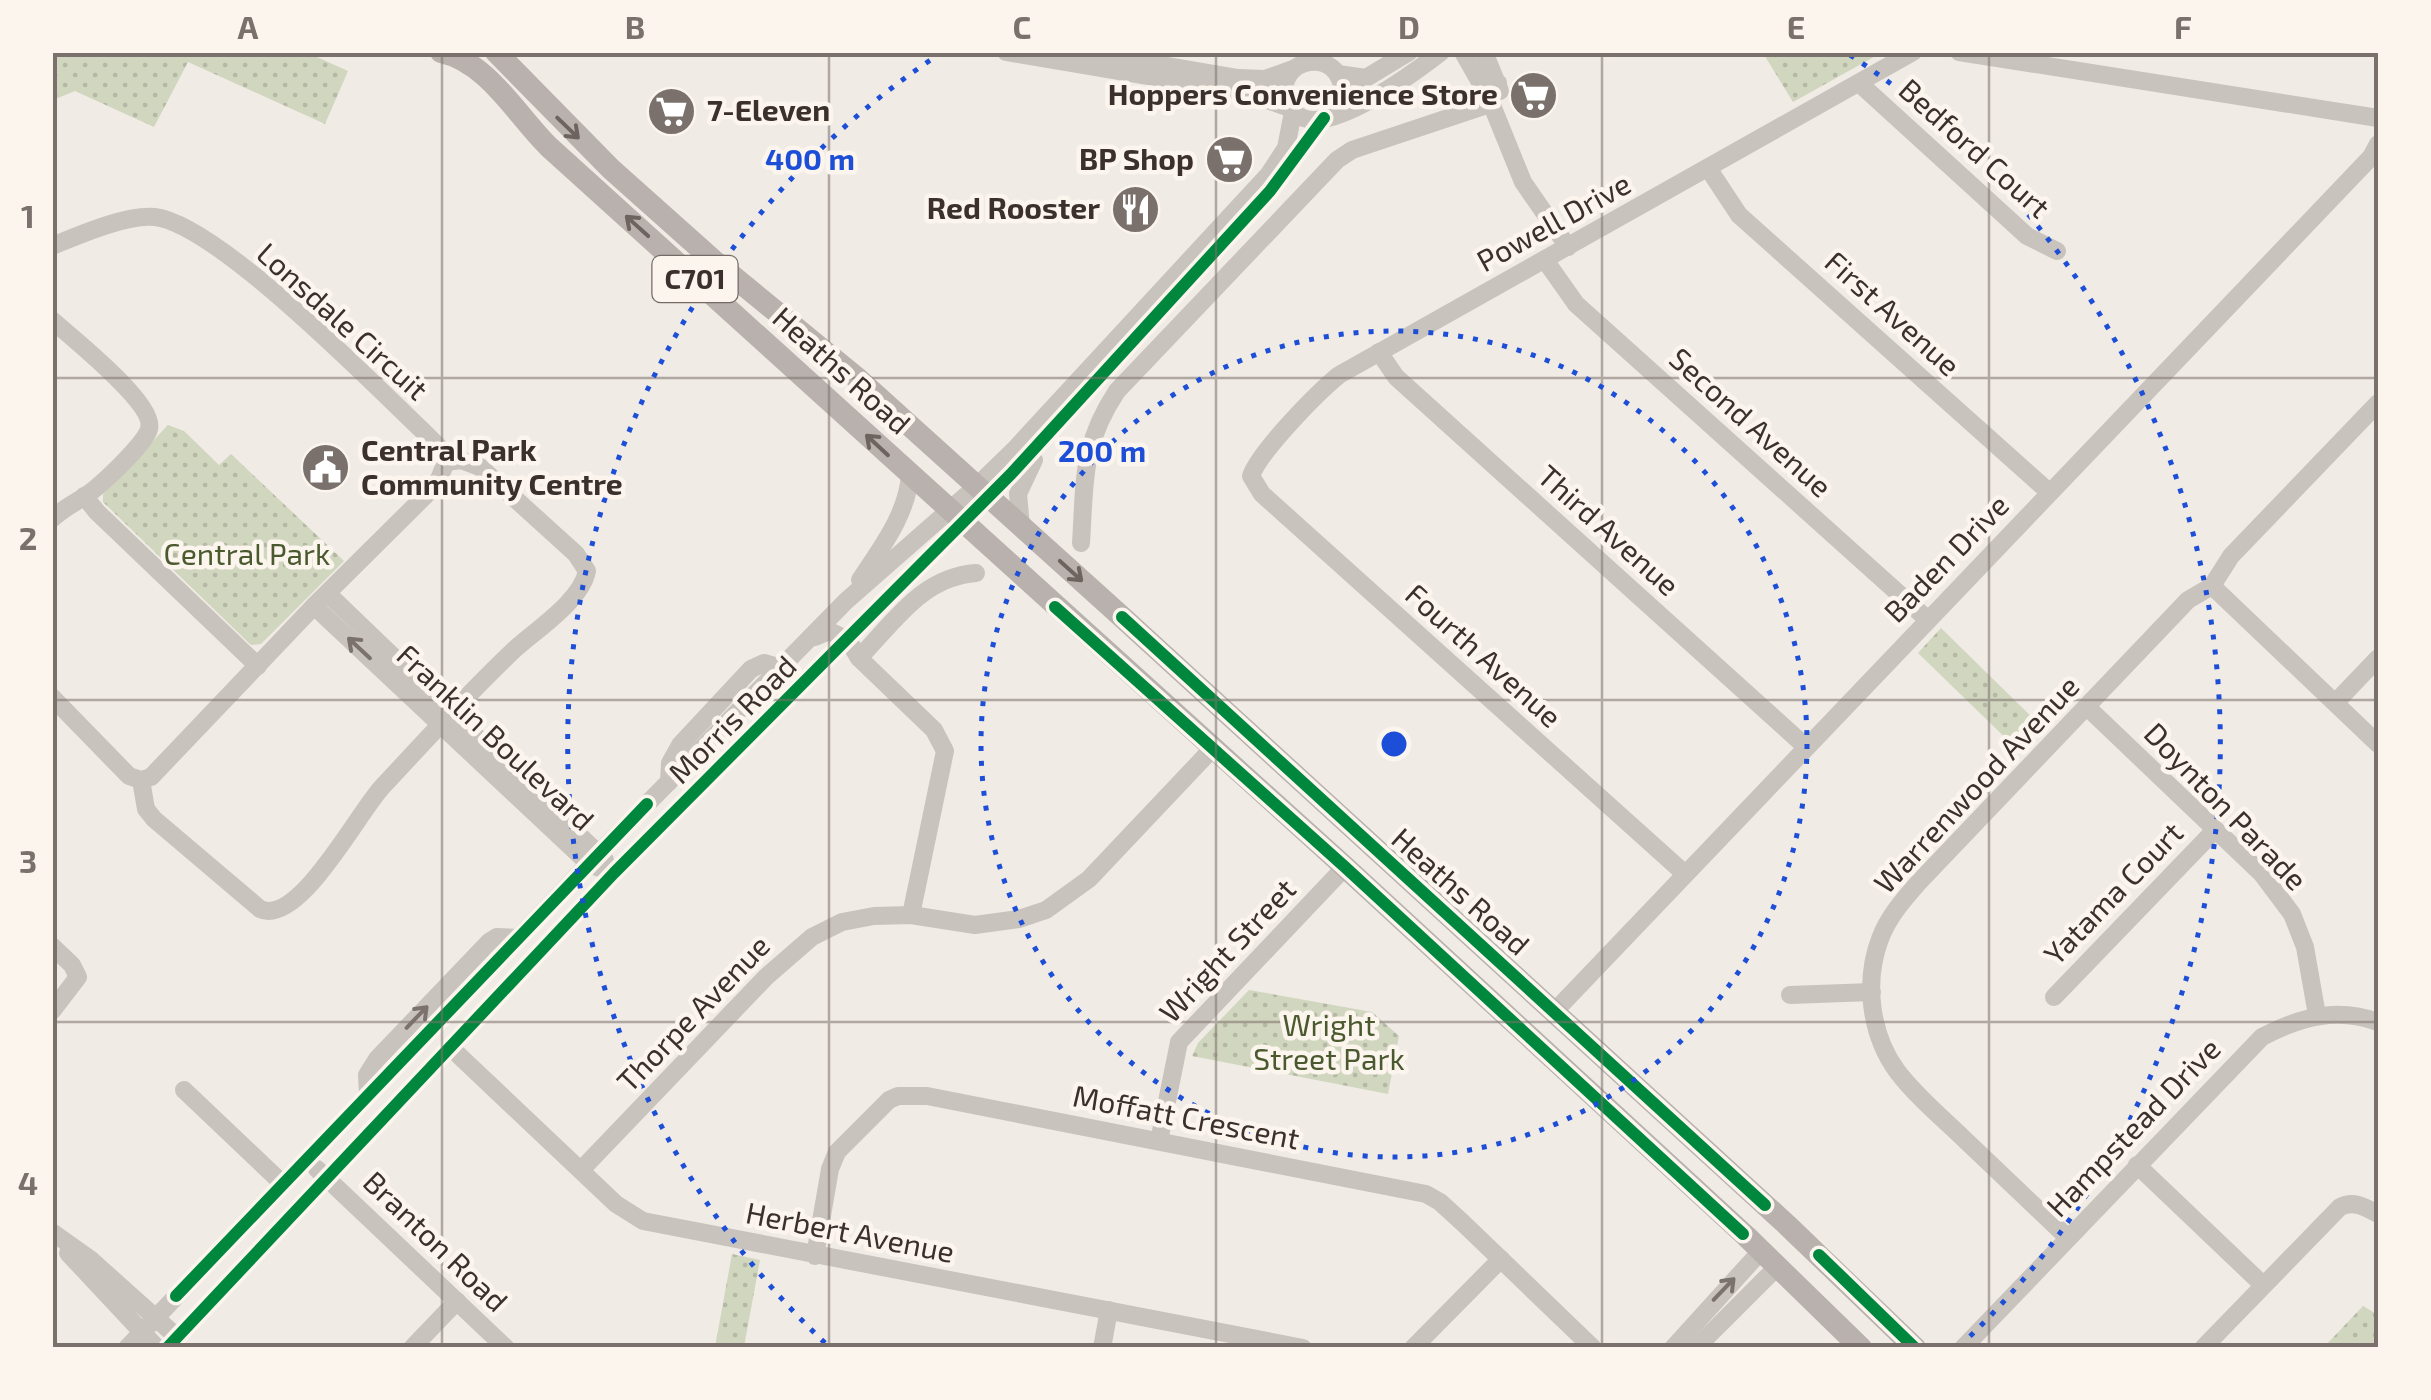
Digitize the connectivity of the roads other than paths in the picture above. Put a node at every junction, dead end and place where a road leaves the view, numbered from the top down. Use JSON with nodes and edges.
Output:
{"nodes":[{"id":1,"x":441,"y":52,"type":"edge"},
{"id":2,"x":496,"y":52,"type":"edge"},
{"id":3,"x":1006,"y":52,"type":"edge"},
{"id":4,"x":1086,"y":52,"type":"edge"},
{"id":5,"x":1409,"y":52,"type":"edge"},
{"id":6,"x":1442,"y":52,"type":"edge"},
{"id":7,"x":1463,"y":52,"type":"edge"},
{"id":8,"x":1913,"y":52,"type":"edge"},
{"id":9,"x":1960,"y":52,"type":"edge"},
{"id":10,"x":1486,"y":55,"type":"edge"},
{"id":11,"x":1056,"y":57,"type":"edge"},
{"id":12,"x":1293,"y":69,"type":"junction"},
{"id":13,"x":1338,"y":74,"type":"junction"},
{"id":14,"x":1479,"y":78,"type":"junction"},
{"id":15,"x":1859,"y":83,"type":"junction"},
{"id":16,"x":1493,"y":90,"type":"junction"},
{"id":17,"x":1292,"y":110,"type":"junction"},
{"id":18,"x":1328,"y":116,"type":"junction"},
{"id":19,"x":2378,"y":118,"type":"edge"},
{"id":20,"x":2378,"y":144,"type":"edge"},
{"id":21,"x":1708,"y":168,"type":"junction"},
{"id":22,"x":52,"y":246,"type":"edge"},
{"id":23,"x":2056,"y":251,"type":"dead end"},
{"id":24,"x":1556,"y":254,"type":"junction"},
{"id":25,"x":52,"y":320,"type":"edge"},
{"id":26,"x":1379,"y":352,"type":"junction"},
{"id":27,"x":2378,"y":403,"type":"edge"},
{"id":28,"x":1050,"y":433,"type":"junction"},
{"id":29,"x":446,"y":462,"type":"junction"},
{"id":30,"x":910,"y":474,"type":"junction"},
{"id":31,"x":1251,"y":476,"type":"joint"},
{"id":32,"x":983,"y":492,"type":"junction"},
{"id":33,"x":2049,"y":492,"type":"junction"},
{"id":34,"x":84,"y":496,"type":"junction"},
{"id":35,"x":955,"y":516,"type":"junction"},
{"id":36,"x":52,"y":518,"type":"edge"},
{"id":37,"x":1021,"y":526,"type":"junction"},
{"id":38,"x":1081,"y":543,"type":"dead end"},
{"id":39,"x":976,"y":573,"type":"dead end"},
{"id":40,"x":2212,"y":586,"type":"junction"},
{"id":41,"x":321,"y":600,"type":"junction"},
{"id":42,"x":846,"y":601,"type":"junction"},
{"id":43,"x":1927,"y":619,"type":"junction"},
{"id":44,"x":810,"y":638,"type":"junction"},
{"id":45,"x":848,"y":640,"type":"junction"},
{"id":46,"x":860,"y":658,"type":"junction"},
{"id":47,"x":2378,"y":658,"type":"edge"},
{"id":48,"x":825,"y":664,"type":"junction"},
{"id":49,"x":258,"y":666,"type":"junction"},
{"id":50,"x":52,"y":697,"type":"edge"},
{"id":51,"x":2336,"y":702,"type":"junction"},
{"id":52,"x":2087,"y":708,"type":"junction"},
{"id":53,"x":446,"y":719,"type":"junction"},
{"id":54,"x":1238,"y":723,"type":"junction"},
{"id":55,"x":2378,"y":744,"type":"edge"},
{"id":56,"x":1805,"y":746,"type":"junction"},
{"id":57,"x":1213,"y":748,"type":"junction"},
{"id":58,"x":140,"y":780,"type":"junction"},
{"id":59,"x":2215,"y":830,"type":"junction"},
{"id":60,"x":594,"y":858,"type":"junction"},
{"id":61,"x":1345,"y":866,"type":"junction"},
{"id":62,"x":614,"y":874,"type":"junction"},
{"id":63,"x":1684,"y":874,"type":"junction"},
{"id":64,"x":911,"y":916,"type":"junction"},
{"id":65,"x":52,"y":946,"type":"edge"},
{"id":66,"x":1872,"y":992,"type":"junction"},
{"id":67,"x":1790,"y":995,"type":"dead end"},
{"id":68,"x":2054,"y":997,"type":"dead end"},
{"id":69,"x":52,"y":1011,"type":"edge"},
{"id":70,"x":1554,"y":1012,"type":"junction"},
{"id":71,"x":2317,"y":1015,"type":"junction"},
{"id":72,"x":2378,"y":1022,"type":"edge"},
{"id":73,"x":450,"y":1047,"type":"junction"},
{"id":74,"x":184,"y":1090,"type":"dead end"},
{"id":75,"x":1158,"y":1141,"type":"junction"},
{"id":76,"x":307,"y":1159,"type":"junction"},
{"id":77,"x":2137,"y":1165,"type":"junction"},
{"id":78,"x":581,"y":1170,"type":"junction"},
{"id":79,"x":326,"y":1176,"type":"junction"},
{"id":80,"x":283,"y":1184,"type":"junction"},
{"id":81,"x":2378,"y":1214,"type":"edge"},
{"id":82,"x":1787,"y":1225,"type":"junction"},
{"id":83,"x":52,"y":1234,"type":"edge"},
{"id":84,"x":2068,"y":1238,"type":"junction"},
{"id":85,"x":1805,"y":1242,"type":"junction"},
{"id":86,"x":816,"y":1256,"type":"junction"},
{"id":87,"x":1502,"y":1259,"type":"junction"},
{"id":88,"x":1769,"y":1259,"type":"junction"},
{"id":89,"x":2262,"y":1284,"type":"junction"},
{"id":90,"x":457,"y":1301,"type":"junction"},
{"id":91,"x":1109,"y":1310,"type":"junction"},
{"id":92,"x":155,"y":1318,"type":"junction"},
{"id":93,"x":141,"y":1333,"type":"junction"},
{"id":94,"x":172,"y":1342,"type":"edge"},
{"id":95,"x":127,"y":1348,"type":"edge"},
{"id":96,"x":157,"y":1348,"type":"edge"},
{"id":97,"x":412,"y":1348,"type":"edge"},
{"id":98,"x":506,"y":1348,"type":"edge"},
{"id":99,"x":1102,"y":1348,"type":"edge"},
{"id":100,"x":1303,"y":1348,"type":"edge"},
{"id":101,"x":1413,"y":1348,"type":"edge"},
{"id":102,"x":1593,"y":1348,"type":"edge"},
{"id":103,"x":1672,"y":1348,"type":"edge"},
{"id":104,"x":1696,"y":1348,"type":"edge"},
{"id":105,"x":1861,"y":1348,"type":"edge"},
{"id":106,"x":1915,"y":1348,"type":"edge"},
{"id":107,"x":1963,"y":1348,"type":"edge"},
{"id":108,"x":2203,"y":1348,"type":"edge"}],
"edges":[{"from":30,"to":1,"type":"main road","name":"Heaths Road","number":"C701","one_way":true},
{"from":2,"to":32,"type":"main road","name":"Heaths Road","number":"C701","one_way":true},
{"from":3,"to":11,"type":"street"},
{"from":4,"to":12,"type":"street"},
{"from":5,"to":13,"type":"street"},
{"from":6,"to":18,"type":"street"},
{"from":7,"to":14,"type":"street"},
{"from":8,"to":15,"type":"street","name":"Powell Drive"},
{"from":9,"to":19,"type":"street"},
{"from":10,"to":14,"type":"street"},
{"from":10,"to":16,"type":"street"},
{"from":11,"to":17,"type":"street"},
{"from":12,"to":13,"type":"street"},
{"from":12,"to":17,"type":"street"},
{"from":13,"to":18,"type":"street"},
{"from":14,"to":16,"type":"street"},
{"from":15,"to":21,"type":"street","name":"Powell Drive"},
{"from":15,"to":23,"type":"street","name":"Bedford Court"},
{"from":16,"to":24,"type":"street","name":"Second Avenue"},
{"from":16,"to":38,"type":"street"},
{"from":17,"to":18,"type":"street"},
{"from":17,"to":32,"type":"street","name":"Morris Road"},
{"from":18,"to":28,"type":"street","name":"Morris Road"},
{"from":20,"to":33,"type":"street","name":"Baden Drive"},
{"from":21,"to":24,"type":"street","name":"Powell Drive"},
{"from":21,"to":33,"type":"street","name":"First Avenue"},
{"from":22,"to":29,"type":"street","name":"Lonsdale Circuit"},
{"from":24,"to":26,"type":"street","name":"Powell Drive"},
{"from":24,"to":43,"type":"street","name":"Second Avenue"},
{"from":25,"to":34,"type":"street"},
{"from":26,"to":31,"type":"street","name":"Powell Drive"},
{"from":26,"to":56,"type":"street","name":"Third Avenue"},
{"from":27,"to":40,"type":"street","name":"Warrenwood Avenue"},
{"from":28,"to":32,"type":"street","name":"Morris Road"},
{"from":28,"to":37,"type":"street"},
{"from":29,"to":41,"type":"street"},
{"from":29,"to":53,"type":"street"},
{"from":30,"to":35,"type":"main road","name":"Heaths Road","number":"C701"},
{"from":30,"to":42,"type":"street"},
{"from":31,"to":63,"type":"street","name":"Fourth Avenue"},
{"from":32,"to":35,"type":"street","name":"Morris Road"},
{"from":32,"to":37,"type":"main road","name":"Heaths Road","number":"C701"},
{"from":33,"to":43,"type":"street","name":"Baden Drive"},
{"from":34,"to":36,"type":"street"},
{"from":34,"to":49,"type":"street"},
{"from":35,"to":42,"type":"street","name":"Morris Road"},
{"from":35,"to":45,"type":"street","name":"Morris Road"},
{"from":35,"to":57,"type":"main road","name":"Heaths Road","number":"C701"},
{"from":37,"to":54,"type":"main road","name":"Heaths Road","number":"C701","one_way":true},
{"from":39,"to":46,"type":"street"},
{"from":40,"to":51,"type":"street"},
{"from":40,"to":52,"type":"street","name":"Warrenwood Avenue"},
{"from":41,"to":49,"type":"street"},
{"from":41,"to":53,"type":"street","name":"Franklin Boulevard"},
{"from":42,"to":44,"type":"street","name":"Morris Road"},
{"from":43,"to":56,"type":"street","name":"Baden Drive"},
{"from":44,"to":45,"type":"street"},
{"from":44,"to":60,"type":"street","name":"Morris Road"},
{"from":45,"to":46,"type":"street"},
{"from":45,"to":48,"type":"street","name":"Morris Road"},
{"from":46,"to":48,"type":"street"},
{"from":46,"to":64,"type":"street"},
{"from":47,"to":51,"type":"street"},
{"from":48,"to":62,"type":"street","name":"Morris Road"},
{"from":49,"to":58,"type":"street"},
{"from":50,"to":58,"type":"street"},
{"from":51,"to":55,"type":"street"},
{"from":52,"to":59,"type":"street","name":"Doynton Parade"},
{"from":52,"to":66,"type":"street","name":"Warrenwood Avenue"},
{"from":53,"to":58,"type":"street"},
{"from":53,"to":60,"type":"street","name":"Franklin Boulevard"},
{"from":54,"to":57,"type":"main road"},
{"from":54,"to":70,"type":"main road","name":"Heaths Road","number":"C701"},
{"from":56,"to":63,"type":"street","name":"Baden Drive"},
{"from":57,"to":61,"type":"main road","name":"Heaths Road","number":"C701"},
{"from":57,"to":64,"type":"street","name":"Thorpe Avenue"},
{"from":59,"to":68,"type":"street","name":"Yatama Court"},
{"from":59,"to":71,"type":"street","name":"Doynton Parade"},
{"from":60,"to":62,"type":"street","name":"Franklin Boulevard"},
{"from":76,"to":60,"type":"street","name":"Morris Road","one_way":true},
{"from":61,"to":75,"type":"street","name":"Wright Street"},
{"from":61,"to":88,"type":"main road","name":"Heaths Road","number":"C701"},
{"from":62,"to":73,"type":"street","name":"Morris Road"},
{"from":63,"to":70,"type":"street","name":"Baden Drive"},
{"from":64,"to":78,"type":"street","name":"Thorpe Avenue"},
{"from":65,"to":69,"type":"street"},
{"from":66,"to":67,"type":"street"},
{"from":66,"to":84,"type":"street","name":"Warrenwood Avenue"},
{"from":70,"to":82,"type":"main road","name":"Heaths Road","number":"C701"},
{"from":71,"to":72,"type":"street","name":"Hampstead Drive"},
{"from":71,"to":77,"type":"street","name":"Hampstead Drive"},
{"from":73,"to":78,"type":"street","name":"Herbert Avenue"},
{"from":73,"to":79,"type":"street","name":"Morris Road"},
{"from":74,"to":80,"type":"street"},
{"from":75,"to":86,"type":"street","name":"Moffatt Crescent"},
{"from":75,"to":87,"type":"street","name":"Moffatt Crescent"},
{"from":76,"to":79,"type":"street","name":"Branton Road"},
{"from":76,"to":80,"type":"street"},
{"from":77,"to":84,"type":"street","name":"Hampstead Drive"},
{"from":77,"to":89,"type":"street"},
{"from":78,"to":86,"type":"street","name":"Herbert Avenue"},
{"from":79,"to":90,"type":"street","name":"Branton Road"},
{"from":79,"to":94,"type":"street","name":"Morris Road"},
{"from":80,"to":92,"type":"street"},
{"from":81,"to":89,"type":"street"},
{"from":82,"to":85,"type":"main road","name":"Heaths Road","number":"C701"},
{"from":82,"to":88,"type":"main road"},
{"from":83,"to":92,"type":"street"},
{"from":83,"to":93,"type":"street"},
{"from":84,"to":107,"type":"street","name":"Hampstead Drive"},
{"from":85,"to":88,"type":"main road"},
{"from":85,"to":106,"type":"main road","name":"Heaths Road","number":"C701"},
{"from":86,"to":91,"type":"street","name":"Herbert Avenue"},
{"from":87,"to":101,"type":"street"},
{"from":87,"to":102,"type":"street","name":"Moffatt Crescent"},
{"from":103,"to":88,"type":"street","one_way":true},
{"from":88,"to":104,"type":"street"},
{"from":88,"to":105,"type":"main road","name":"Heaths Road","number":"C701"},
{"from":89,"to":108,"type":"street"},
{"from":90,"to":97,"type":"street"},
{"from":90,"to":98,"type":"street","name":"Branton Road"},
{"from":91,"to":99,"type":"street"},
{"from":91,"to":100,"type":"street","name":"Herbert Avenue"},
{"from":92,"to":93,"type":"street"},
{"from":92,"to":94,"type":"street"},
{"from":93,"to":95,"type":"street"},
{"from":93,"to":96,"type":"street"}]}
